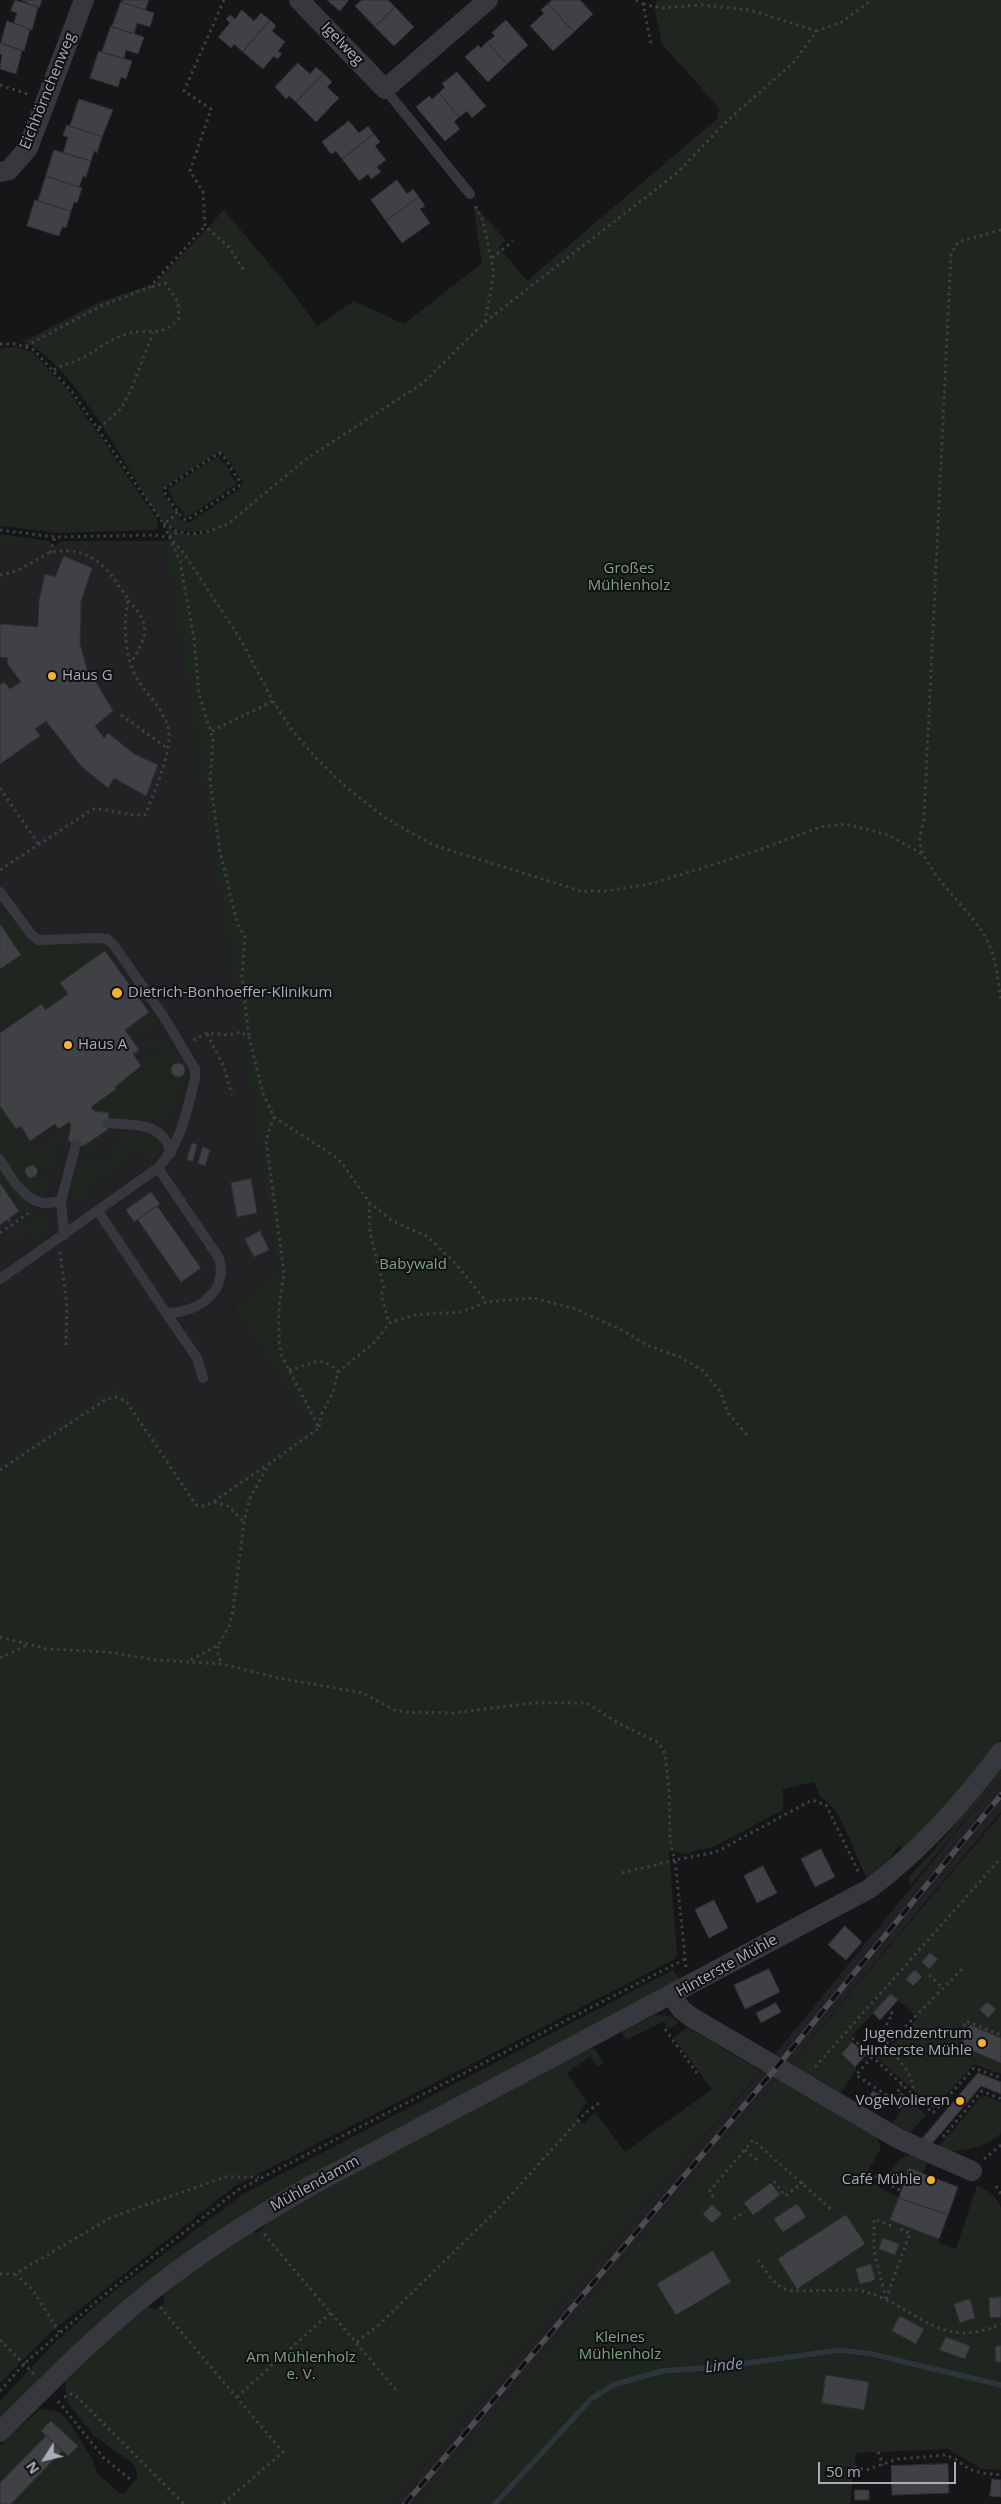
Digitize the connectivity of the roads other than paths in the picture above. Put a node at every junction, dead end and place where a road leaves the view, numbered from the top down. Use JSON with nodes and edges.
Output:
{"nodes":[{"id":1,"x":84,"y":0,"type":"edge"},
{"id":2,"x":299,"y":0,"type":"edge"},
{"id":3,"x":488,"y":0,"type":"edge"},
{"id":4,"x":385,"y":89,"type":"junction"},
{"id":5,"x":0,"y":172,"type":"edge"},
{"id":6,"x":470,"y":194,"type":"road end"},
{"id":7,"x":0,"y":892,"type":"edge"},
{"id":8,"x":108,"y":1123,"type":"dead end"},
{"id":9,"x":76,"y":1144,"type":"dead end"},
{"id":10,"x":171,"y":1153,"type":"junction"},
{"id":11,"x":0,"y":1159,"type":"edge"},
{"id":12,"x":158,"y":1168,"type":"junction"},
{"id":13,"x":61,"y":1201,"type":"junction"},
{"id":14,"x":98,"y":1211,"type":"junction"},
{"id":15,"x":60,"y":1238,"type":"junction"},
{"id":16,"x":0,"y":1279,"type":"edge"},
{"id":17,"x":166,"y":1313,"type":"junction"},
{"id":18,"x":203,"y":1378,"type":"dead end"},
{"id":19,"x":1001,"y":1752,"type":"edge"},
{"id":20,"x":671,"y":1995,"type":"junction"},
{"id":21,"x":972,"y":2172,"type":"dead end"},
{"id":22,"x":0,"y":2432,"type":"edge"}],
"edges":[{"from":1,"to":5,"type":"street","name":"Eichhörnchenweg"},
{"from":2,"to":4,"type":"street","name":"Igelweg"},
{"from":3,"to":4,"type":"street"},
{"from":4,"to":6,"type":"lane"},
{"from":7,"to":10,"type":"lane"},
{"from":8,"to":10,"type":"lane"},
{"from":9,"to":13,"type":"lane"},
{"from":10,"to":12,"type":"lane"},
{"from":11,"to":13,"type":"lane"},
{"from":12,"to":14,"type":"lane"},
{"from":12,"to":17,"type":"lane"},
{"from":13,"to":15,"type":"lane"},
{"from":14,"to":15,"type":"lane"},
{"from":14,"to":17,"type":"lane"},
{"from":15,"to":16,"type":"lane"},
{"from":17,"to":18,"type":"lane"},
{"from":19,"to":20,"type":"street","name":"Hinterste Mühle"},
{"from":20,"to":21,"type":"street","name":"Hinterste Mühle"},
{"from":20,"to":22,"type":"street","name":"Mühlendamm"}]}
